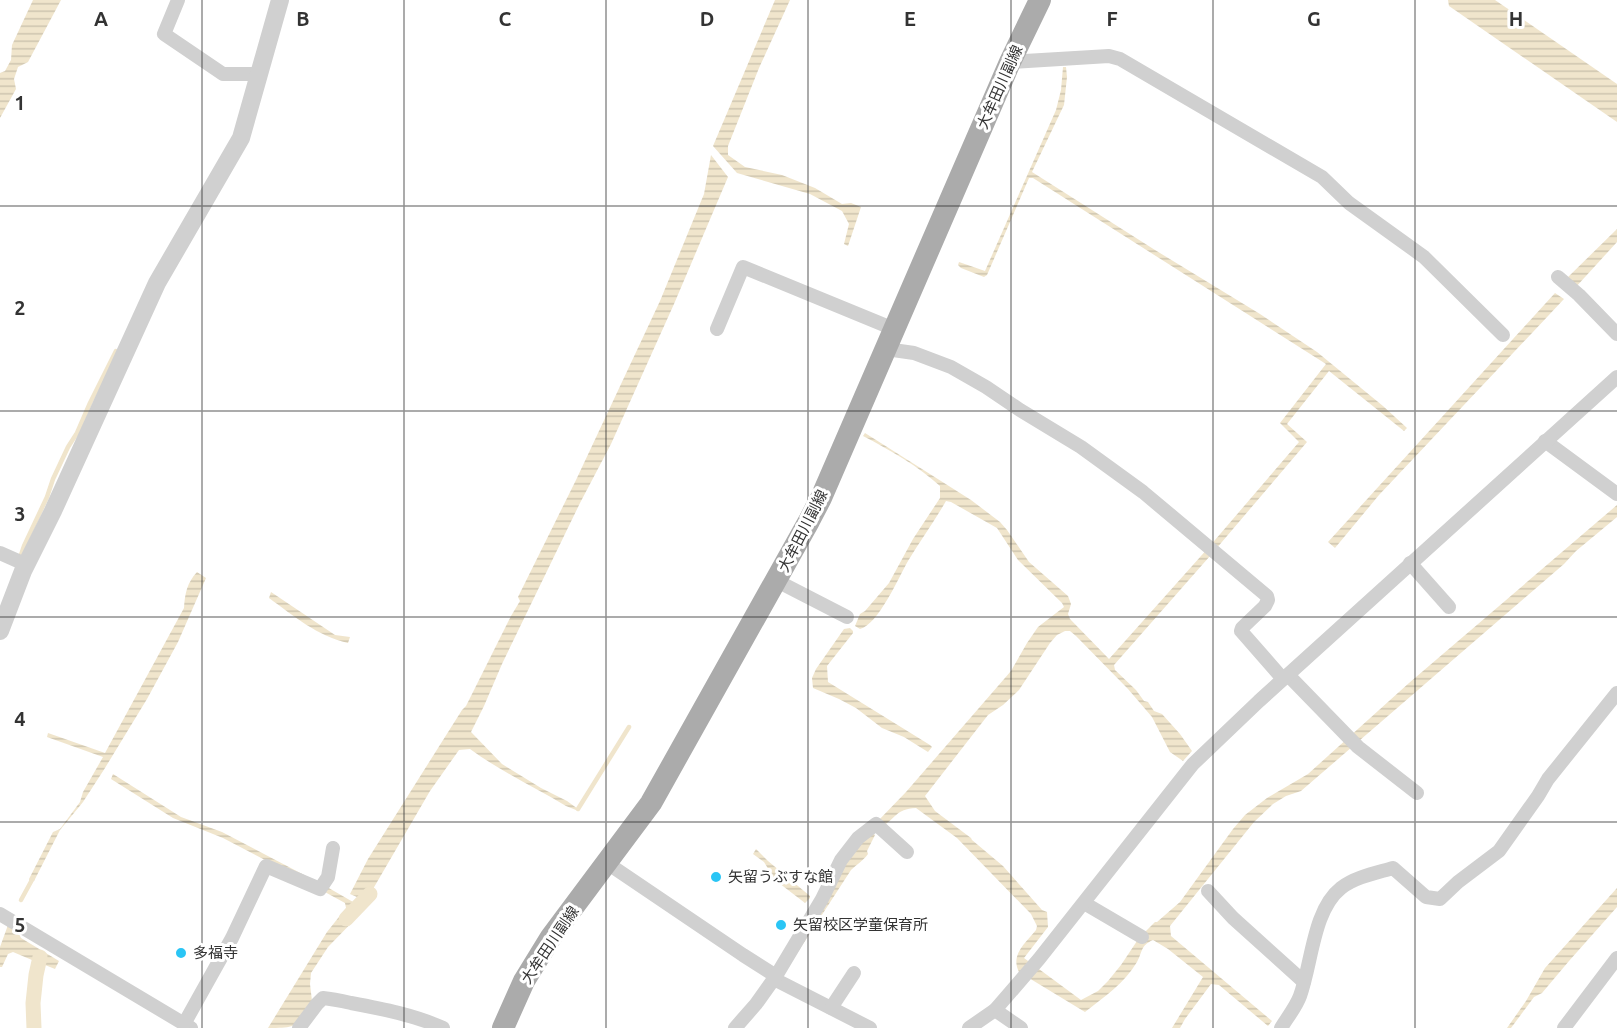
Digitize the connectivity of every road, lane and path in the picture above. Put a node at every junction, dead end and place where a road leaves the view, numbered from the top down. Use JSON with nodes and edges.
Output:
{"nodes":[{"id":1,"x":178,"y":0,"type":"edge"},
{"id":2,"x":280,"y":0,"type":"edge"},
{"id":3,"x":1040,"y":0,"type":"edge"},
{"id":4,"x":1010,"y":62,"type":"junction"},
{"id":5,"x":260,"y":74,"type":"junction"},
{"id":6,"x":1562,"y":280,"type":"dead end"},
{"id":7,"x":717,"y":329,"type":"dead end"},
{"id":8,"x":1617,"y":334,"type":"edge"},
{"id":9,"x":1503,"y":335,"type":"dead end"},
{"id":10,"x":890,"y":339,"type":"junction"},
{"id":11,"x":1617,"y":377,"type":"edge"},
{"id":12,"x":1545,"y":441,"type":"junction"},
{"id":13,"x":1617,"y":494,"type":"edge"},
{"id":14,"x":0,"y":553,"type":"edge"},
{"id":15,"x":1410,"y":563,"type":"junction"},
{"id":16,"x":27,"y":565,"type":"junction"},
{"id":17,"x":777,"y":581,"type":"junction"},
{"id":18,"x":1449,"y":607,"type":"dead end"},
{"id":19,"x":848,"y":617,"type":"dead end"},
{"id":20,"x":0,"y":631,"type":"edge"},
{"id":21,"x":1286,"y":677,"type":"junction"},
{"id":22,"x":1617,"y":693,"type":"edge"},
{"id":23,"x":1417,"y":793,"type":"dead end"},
{"id":24,"x":333,"y":848,"type":"dead end"},
{"id":25,"x":907,"y":852,"type":"dead end"},
{"id":26,"x":607,"y":863,"type":"junction"},
{"id":27,"x":1208,"y":891,"type":"dead end"},
{"id":28,"x":1084,"y":903,"type":"junction"},
{"id":29,"x":8,"y":921,"type":"edge"},
{"id":30,"x":1142,"y":937,"type":"dead end"},
{"id":31,"x":1617,"y":958,"type":"edge"},
{"id":32,"x":854,"y":973,"type":"dead end"},
{"id":33,"x":778,"y":979,"type":"junction"},
{"id":34,"x":1304,"y":982,"type":"junction"},
{"id":35,"x":831,"y":1008,"type":"junction"},
{"id":36,"x":995,"y":1010,"type":"junction"},
{"id":37,"x":188,"y":1026,"type":"edge"},
{"id":38,"x":299,"y":1028,"type":"edge"},
{"id":39,"x":443,"y":1028,"type":"edge"},
{"id":40,"x":503,"y":1028,"type":"edge"},
{"id":41,"x":735,"y":1028,"type":"edge"},
{"id":42,"x":870,"y":1028,"type":"edge"},
{"id":43,"x":969,"y":1028,"type":"edge"},
{"id":44,"x":1021,"y":1028,"type":"edge"},
{"id":45,"x":1281,"y":1028,"type":"edge"},
{"id":46,"x":1564,"y":1028,"type":"edge"}],
"edges":[{"from":1,"to":5,"type":"street"},
{"from":2,"to":5,"type":"street"},
{"from":3,"to":4,"type":"main road","name":"大牟田川副線"},
{"from":4,"to":9,"type":"street"},
{"from":4,"to":10,"type":"main road","name":"大牟田川副線"},
{"from":5,"to":16,"type":"street"},
{"from":6,"to":8,"type":"street"},
{"from":7,"to":10,"type":"street"},
{"from":10,"to":17,"type":"main road","name":"大牟田川副線"},
{"from":10,"to":21,"type":"street"},
{"from":11,"to":12,"type":"street"},
{"from":12,"to":13,"type":"street"},
{"from":12,"to":15,"type":"street"},
{"from":14,"to":16,"type":"street"},
{"from":15,"to":18,"type":"street"},
{"from":15,"to":21,"type":"street"},
{"from":16,"to":20,"type":"street"},
{"from":17,"to":19,"type":"street"},
{"from":17,"to":26,"type":"main road","name":"大牟田川副線"},
{"from":21,"to":23,"type":"street"},
{"from":21,"to":28,"type":"street"},
{"from":22,"to":34,"type":"street"},
{"from":24,"to":37,"type":"street"},
{"from":25,"to":33,"type":"street"},
{"from":26,"to":33,"type":"street"},
{"from":26,"to":40,"type":"main road","name":"大牟田川副線"},
{"from":27,"to":34,"type":"street"},
{"from":28,"to":30,"type":"street"},
{"from":28,"to":36,"type":"street"},
{"from":29,"to":37,"type":"street"},
{"from":31,"to":46,"type":"street"},
{"from":32,"to":35,"type":"street"},
{"from":33,"to":35,"type":"street"},
{"from":33,"to":41,"type":"street"},
{"from":34,"to":45,"type":"street"},
{"from":35,"to":42,"type":"street"},
{"from":36,"to":43,"type":"street"},
{"from":36,"to":44,"type":"street"},
{"from":38,"to":39,"type":"street"}]}
